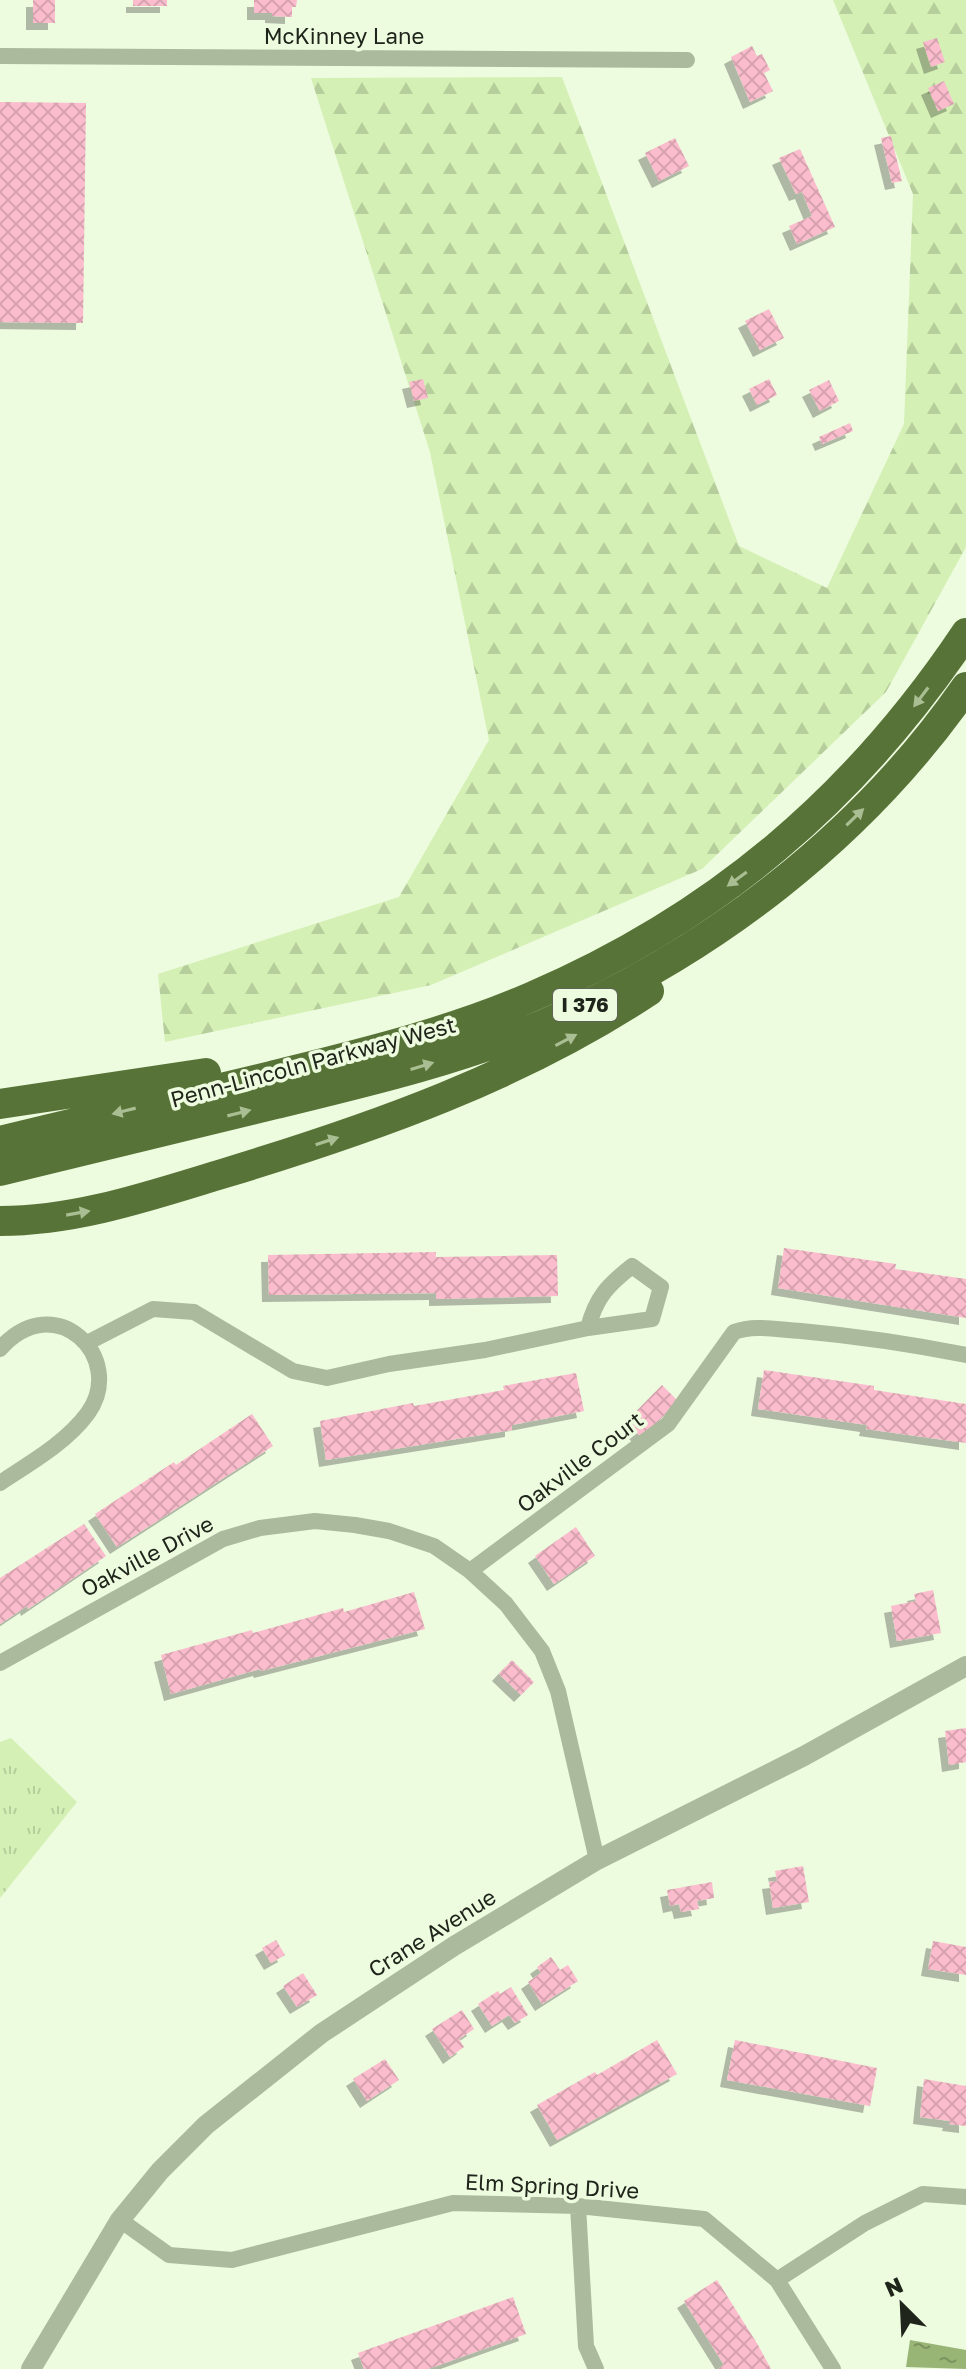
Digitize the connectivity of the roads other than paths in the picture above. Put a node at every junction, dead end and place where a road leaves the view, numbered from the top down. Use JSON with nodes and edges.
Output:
{"nodes":[{"id":1,"x":0,"y":56,"type":"edge"},
{"id":2,"x":687,"y":60,"type":"dead end"},
{"id":3,"x":966,"y":633,"type":"edge"},
{"id":4,"x":966,"y":687,"type":"edge"},
{"id":5,"x":798,"y":869,"type":"junction"},
{"id":6,"x":390,"y":1046,"type":"junction"},
{"id":7,"x":0,"y":1104,"type":"edge"},
{"id":8,"x":0,"y":1141,"type":"edge"},
{"id":9,"x":0,"y":1171,"type":"edge"},
{"id":10,"x":0,"y":1221,"type":"edge"},
{"id":11,"x":588,"y":1328,"type":"junction"},
{"id":12,"x":87,"y":1343,"type":"junction"},
{"id":13,"x":0,"y":1349,"type":"edge"},
{"id":14,"x":966,"y":1355,"type":"edge"},
{"id":15,"x":0,"y":1483,"type":"edge"},
{"id":16,"x":470,"y":1571,"type":"junction"},
{"id":17,"x":0,"y":1663,"type":"edge"},
{"id":18,"x":966,"y":1666,"type":"edge"},
{"id":19,"x":597,"y":1860,"type":"junction"},
{"id":20,"x":966,"y":2197,"type":"edge"},
{"id":21,"x":578,"y":2206,"type":"junction"},
{"id":22,"x":120,"y":2220,"type":"junction"},
{"id":23,"x":777,"y":2280,"type":"junction"},
{"id":24,"x":31,"y":2369,"type":"edge"},
{"id":25,"x":596,"y":2369,"type":"edge"},
{"id":26,"x":833,"y":2369,"type":"edge"}],
"edges":[{"from":1,"to":2,"type":"street","name":"McKinney Lane"},
{"from":3,"to":6,"type":"highway","name":"Penn-Lincoln Parkway West","number":"I 376","one_way":true},
{"from":5,"to":4,"type":"highway","name":"Penn-Lincoln Parkway West","number":"I 376","one_way":true},
{"from":9,"to":5,"type":"highway","name":"Penn-Lincoln Parkway West","number":"I 376","one_way":true},
{"from":10,"to":5,"type":"highway","one_way":true},
{"from":6,"to":7,"type":"highway"},
{"from":6,"to":8,"type":"highway","name":"Penn-Lincoln Parkway West","number":"I 376","one_way":true},
{"from":11,"to":11,"type":"street"},
{"from":11,"to":12,"type":"street"},
{"from":12,"to":13,"type":"street"},
{"from":12,"to":15,"type":"street"},
{"from":14,"to":16,"type":"street","name":"Oakville Court"},
{"from":16,"to":17,"type":"street","name":"Oakville Drive"},
{"from":16,"to":19,"type":"street","name":"Oakville Drive"},
{"from":18,"to":19,"type":"street","name":"Crane Avenue"},
{"from":19,"to":22,"type":"street","name":"Crane Avenue"},
{"from":20,"to":23,"type":"street"},
{"from":21,"to":22,"type":"street","name":"Elm Spring Drive"},
{"from":21,"to":23,"type":"street","name":"Elm Spring Drive"},
{"from":21,"to":25,"type":"street"},
{"from":22,"to":24,"type":"street","name":"Crane Avenue"},
{"from":23,"to":26,"type":"street","name":"Elm Spring Drive"}]}
